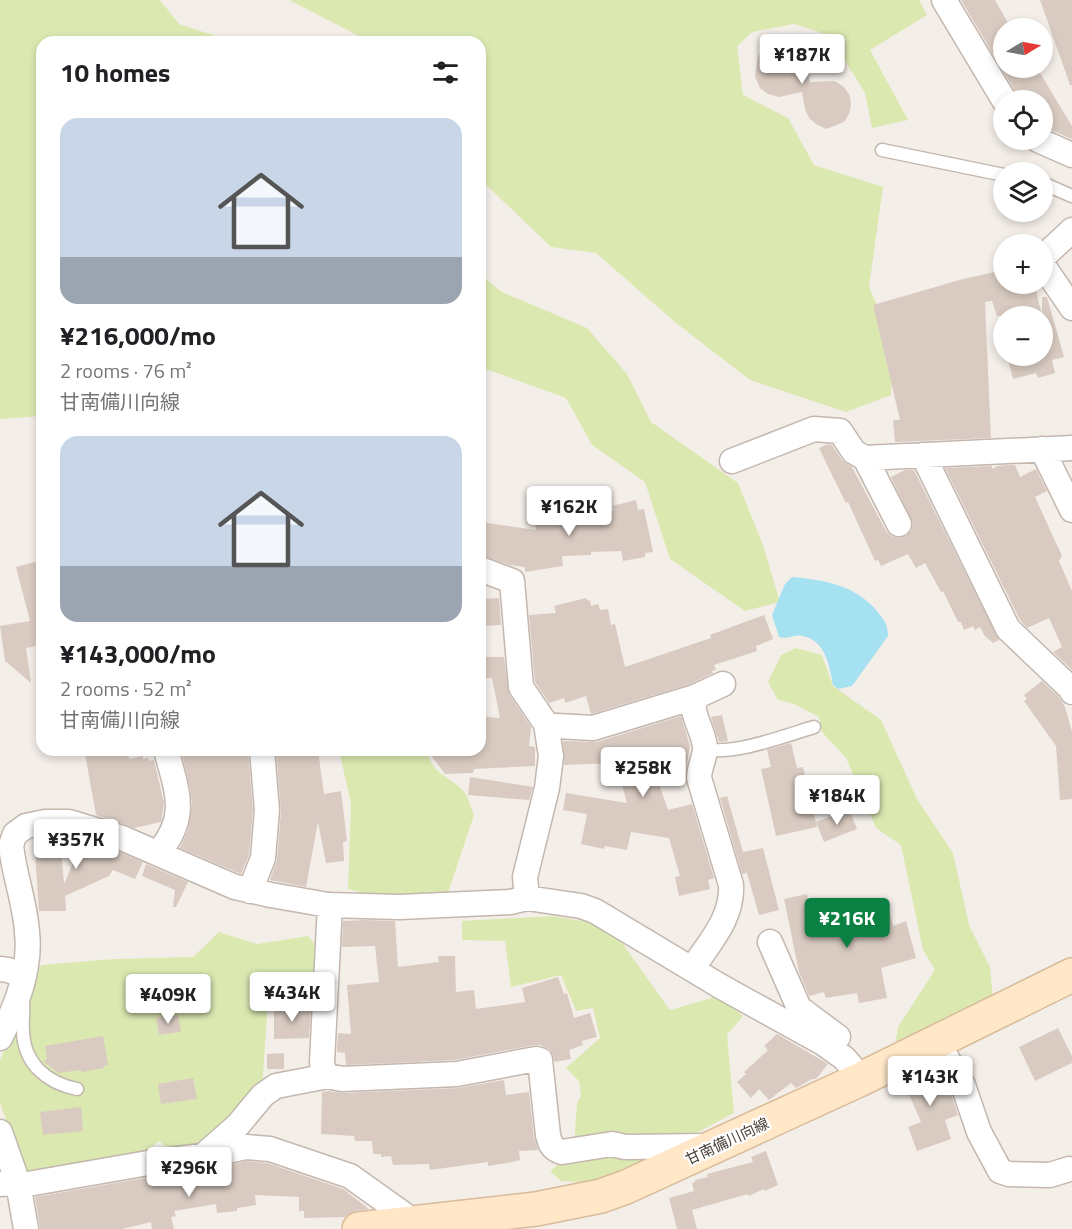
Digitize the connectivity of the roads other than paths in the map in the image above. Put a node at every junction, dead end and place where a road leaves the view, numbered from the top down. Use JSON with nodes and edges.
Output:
{"nodes":[{"id":1,"x":944,"y":0,"type":"edge"},
{"id":2,"x":998,"y":90,"type":"edge"},
{"id":3,"x":1053,"y":147,"type":"edge"},
{"id":4,"x":882,"y":150,"type":"dead end"},
{"id":5,"x":1072,"y":155,"type":"edge"},
{"id":6,"x":993,"y":172,"type":"edge"},
{"id":7,"x":1053,"y":188,"type":"edge"},
{"id":8,"x":1072,"y":196,"type":"edge"},
{"id":9,"x":1072,"y":230,"type":"edge"},
{"id":10,"x":1053,"y":248,"type":"edge"},
{"id":11,"x":1053,"y":280,"type":"edge"},
{"id":12,"x":1072,"y":308,"type":"edge"},
{"id":13,"x":1072,"y":448,"type":"edge"},
{"id":14,"x":1042,"y":449,"type":"junction"},
{"id":15,"x":923,"y":455,"type":"junction"},
{"id":16,"x":865,"y":458,"type":"junction"},
{"id":17,"x":732,"y":461,"type":"dead end"},
{"id":18,"x":1072,"y":510,"type":"edge"},
{"id":19,"x":899,"y":524,"type":"dead end"},
{"id":20,"x":486,"y":571,"type":"edge"},
{"id":21,"x":723,"y":684,"type":"dead end"},
{"id":22,"x":1072,"y":692,"type":"edge"},
{"id":23,"x":695,"y":698,"type":"junction"},
{"id":24,"x":814,"y":727,"type":"dead end"},
{"id":25,"x":547,"y":728,"type":"junction"},
{"id":26,"x":705,"y":749,"type":"junction"},
{"id":27,"x":167,"y":756,"type":"edge"},
{"id":28,"x":262,"y":756,"type":"edge"},
{"id":29,"x":7,"y":832,"type":"edge"},
{"id":30,"x":159,"y":852,"type":"junction"},
{"id":31,"x":250,"y":891,"type":"junction"},
{"id":32,"x":527,"y":898,"type":"junction"},
{"id":33,"x":330,"y":905,"type":"junction"},
{"id":34,"x":770,"y":942,"type":"dead end"},
{"id":35,"x":0,"y":969,"type":"edge"},
{"id":36,"x":692,"y":969,"type":"junction"},
{"id":37,"x":1072,"y":975,"type":"edge"},
{"id":38,"x":22,"y":984,"type":"junction"},
{"id":39,"x":0,"y":1038,"type":"edge"},
{"id":40,"x":937,"y":1042,"type":"junction"},
{"id":41,"x":855,"y":1073,"type":"junction"},
{"id":42,"x":328,"y":1076,"type":"junction"},
{"id":43,"x":77,"y":1089,"type":"dead end"},
{"id":44,"x":0,"y":1132,"type":"edge"},
{"id":45,"x":717,"y":1146,"type":"junction"},
{"id":46,"x":204,"y":1155,"type":"junction"},
{"id":47,"x":1069,"y":1168,"type":"dead end"},
{"id":48,"x":9,"y":1184,"type":"edge"},
{"id":49,"x":416,"y":1223,"type":"junction"},
{"id":50,"x":26,"y":1229,"type":"edge"},
{"id":51,"x":359,"y":1229,"type":"edge"}],
"edges":[{"from":1,"to":2,"type":"street"},
{"from":3,"to":5,"type":"street"},
{"from":4,"to":6,"type":"lane"},
{"from":7,"to":8,"type":"lane"},
{"from":9,"to":10,"type":"street"},
{"from":11,"to":12,"type":"street"},
{"from":13,"to":14,"type":"street"},
{"from":14,"to":15,"type":"street"},
{"from":14,"to":18,"type":"street"},
{"from":15,"to":16,"type":"street"},
{"from":15,"to":22,"type":"street"},
{"from":16,"to":17,"type":"street"},
{"from":16,"to":19,"type":"street"},
{"from":20,"to":25,"type":"street"},
{"from":21,"to":23,"type":"street"},
{"from":23,"to":25,"type":"street"},
{"from":23,"to":26,"type":"street"},
{"from":24,"to":26,"type":"lane"},
{"from":25,"to":32,"type":"street"},
{"from":26,"to":36,"type":"street"},
{"from":27,"to":30,"type":"street"},
{"from":28,"to":31,"type":"street"},
{"from":29,"to":30,"type":"street"},
{"from":29,"to":38,"type":"street"},
{"from":30,"to":31,"type":"street"},
{"from":31,"to":33,"type":"street"},
{"from":32,"to":33,"type":"street"},
{"from":32,"to":36,"type":"street"},
{"from":33,"to":42,"type":"street"},
{"from":34,"to":41,"type":"street"},
{"from":35,"to":38,"type":"street"},
{"from":36,"to":41,"type":"street"},
{"from":37,"to":40,"type":"main road","name":"甘南備川向線"},
{"from":38,"to":39,"type":"street"},
{"from":38,"to":43,"type":"lane"},
{"from":40,"to":41,"type":"main road","name":"甘南備川向線"},
{"from":40,"to":47,"type":"street"},
{"from":41,"to":45,"type":"main road","name":"甘南備川向線"},
{"from":42,"to":45,"type":"street"},
{"from":42,"to":46,"type":"street"},
{"from":44,"to":48,"type":"street"},
{"from":45,"to":49,"type":"main road","name":"甘南備川向線"},
{"from":46,"to":48,"type":"street"},
{"from":46,"to":49,"type":"street"},
{"from":48,"to":50,"type":"street"},
{"from":49,"to":51,"type":"main road","name":"甘南備川向線"}]}
